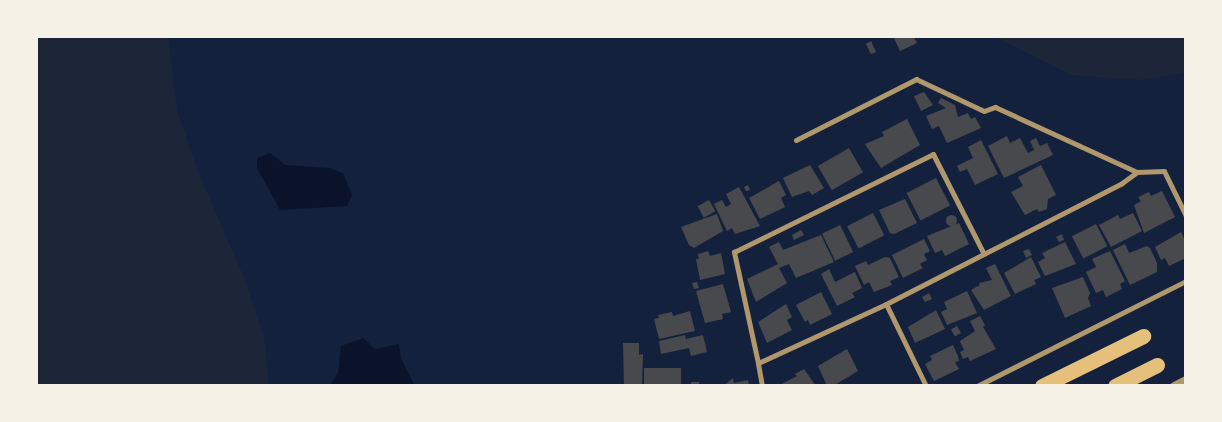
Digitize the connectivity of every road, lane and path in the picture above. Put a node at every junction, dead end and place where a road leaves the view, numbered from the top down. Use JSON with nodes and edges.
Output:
{"nodes":[{"id":1,"x":796,"y":140,"type":"dead end"},
{"id":2,"x":1137,"y":172,"type":"junction"},
{"id":3,"x":1186,"y":216,"type":"edge"},
{"id":4,"x":984,"y":254,"type":"junction"},
{"id":5,"x":1186,"y":280,"type":"edge"},
{"id":6,"x":886,"y":304,"type":"junction"},
{"id":7,"x":1143,"y":336,"type":"dead end"},
{"id":8,"x":758,"y":363,"type":"junction"},
{"id":9,"x":1157,"y":365,"type":"dead end"},
{"id":10,"x":1186,"y":380,"type":"edge"},
{"id":11,"x":762,"y":386,"type":"edge"},
{"id":12,"x":926,"y":386,"type":"edge"},
{"id":13,"x":977,"y":386,"type":"edge"},
{"id":14,"x":1042,"y":386,"type":"edge"},
{"id":15,"x":1114,"y":386,"type":"edge"},
{"id":16,"x":1174,"y":386,"type":"edge"}],
"edges":[{"from":1,"to":2,"type":"street"},
{"from":2,"to":3,"type":"street"},
{"from":2,"to":4,"type":"street"},
{"from":4,"to":6,"type":"street"},
{"from":4,"to":8,"type":"street"},
{"from":5,"to":13,"type":"street"},
{"from":6,"to":8,"type":"street"},
{"from":6,"to":12,"type":"street"},
{"from":7,"to":14,"type":"highway"},
{"from":8,"to":11,"type":"street"},
{"from":9,"to":15,"type":"highway"},
{"from":10,"to":16,"type":"street"}]}
